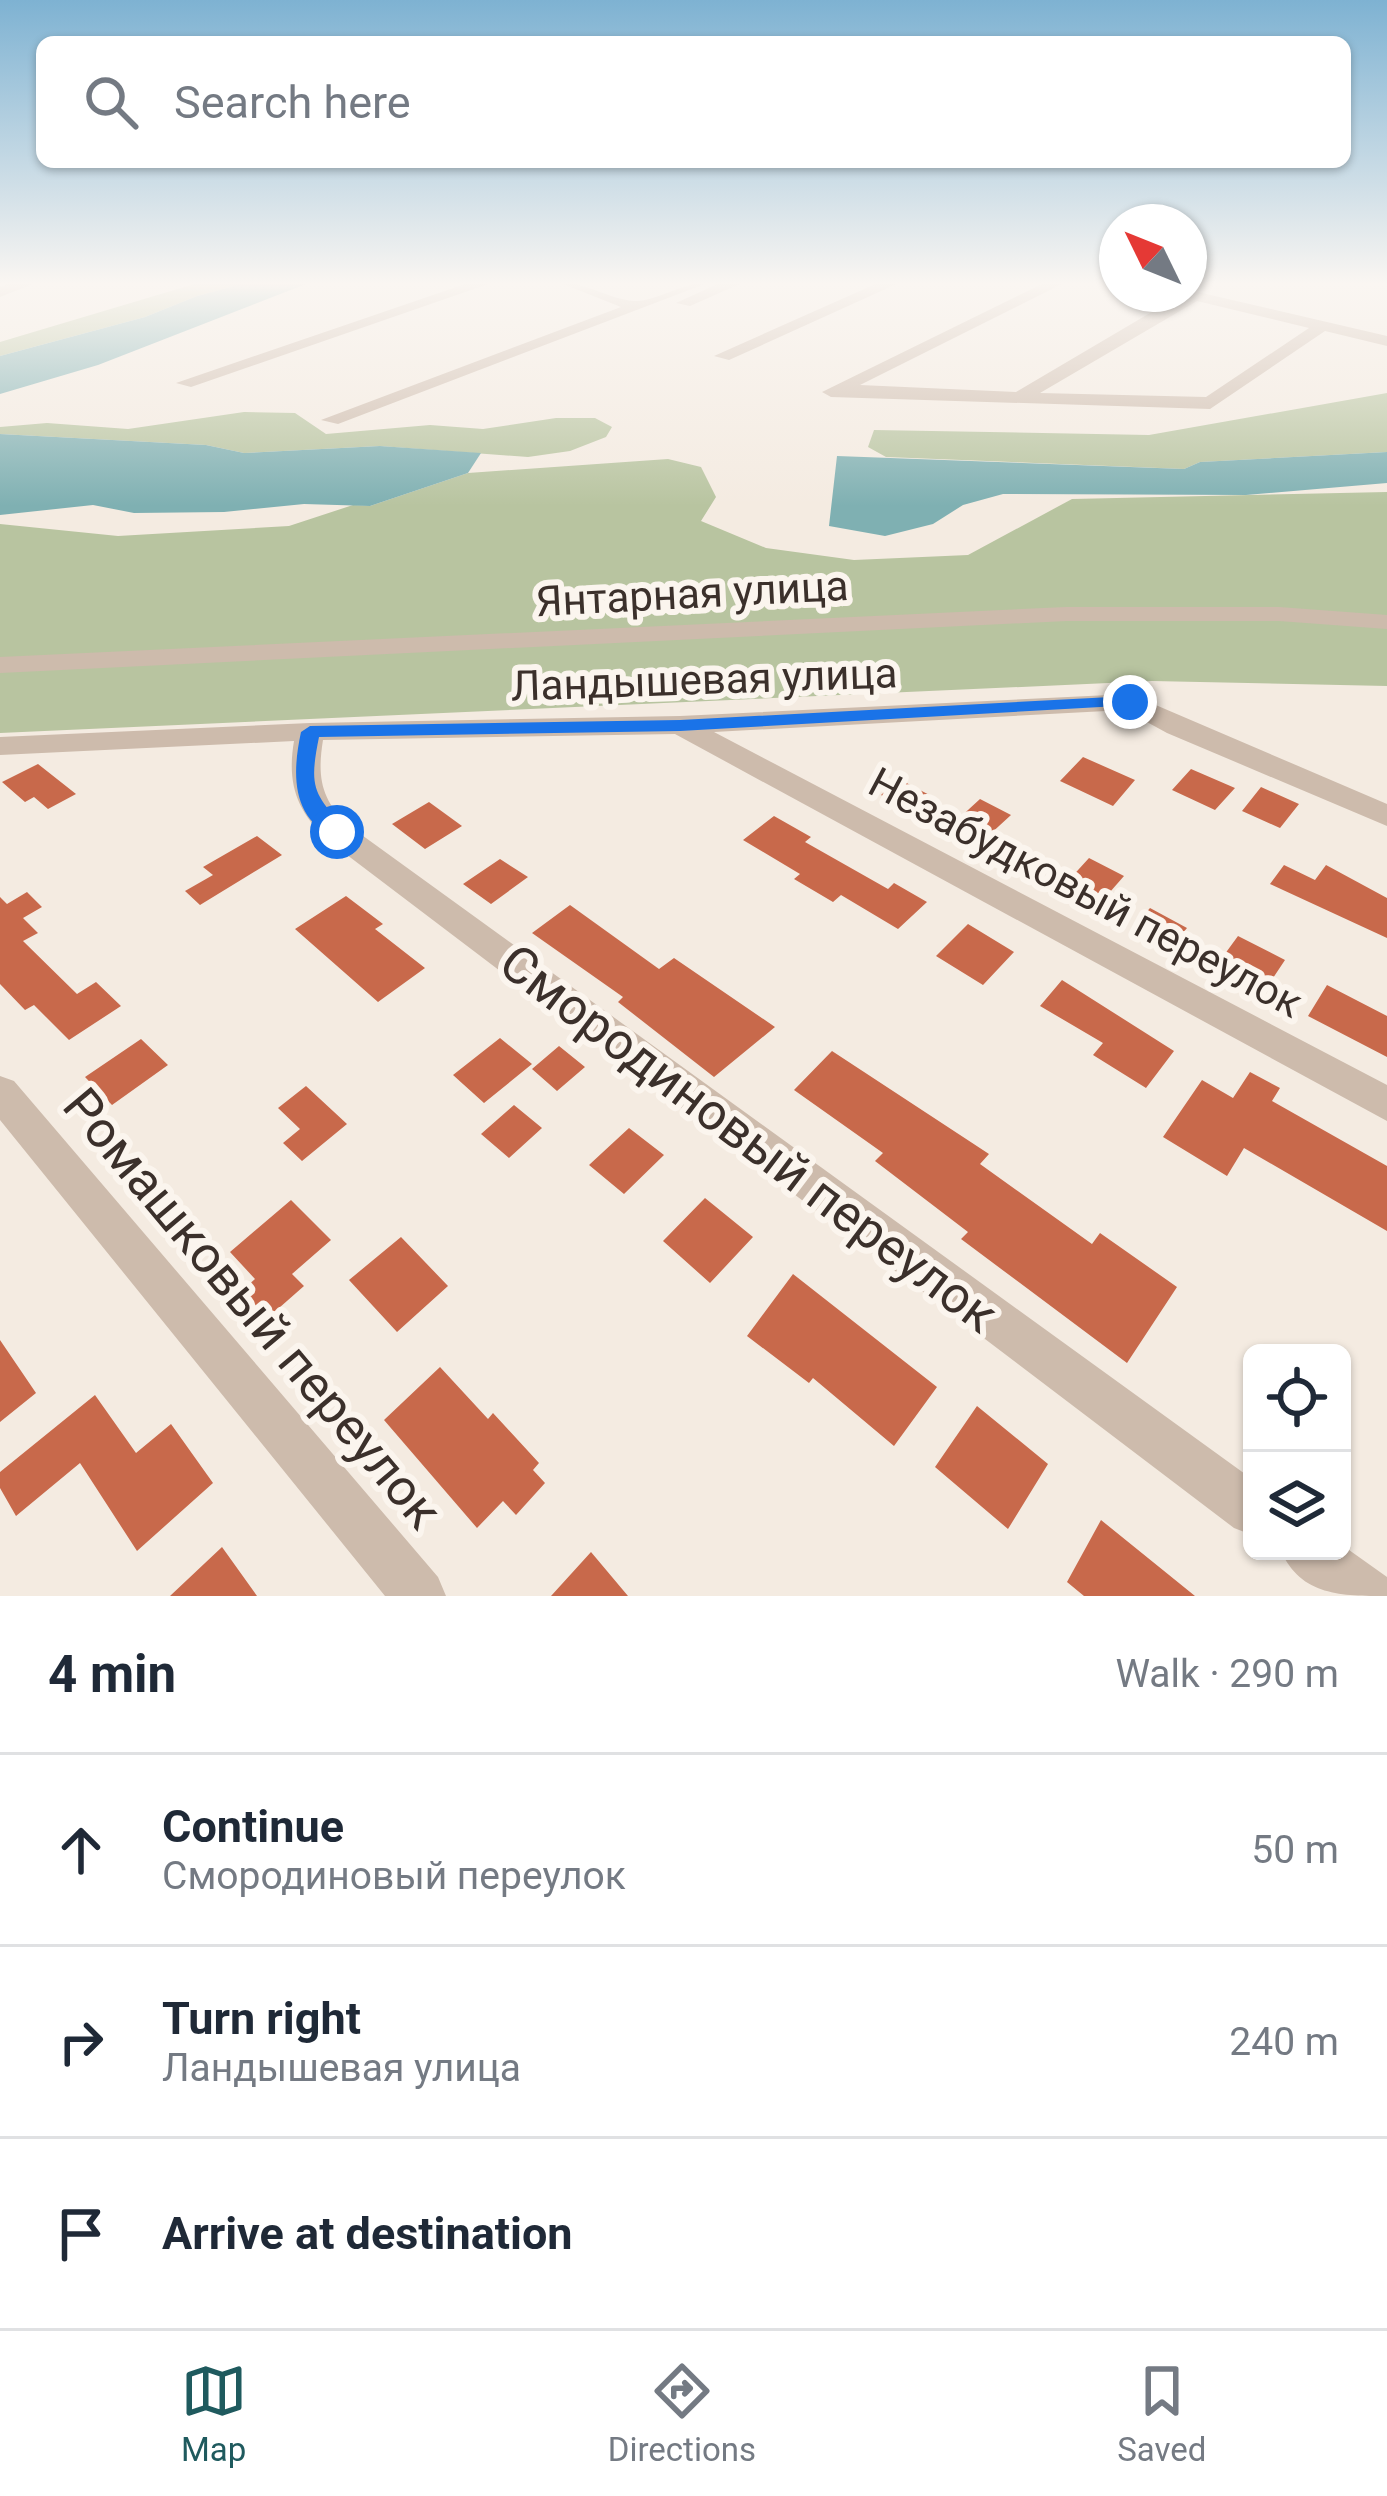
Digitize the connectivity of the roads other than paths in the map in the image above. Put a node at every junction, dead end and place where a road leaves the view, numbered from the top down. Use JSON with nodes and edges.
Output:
{"nodes":[{"id":1,"x":265,"y":356,"type":"edge"},
{"id":2,"x":503,"y":356,"type":"edge"},
{"id":3,"x":905,"y":356,"type":"edge"},
{"id":4,"x":1088,"y":356,"type":"edge"},
{"id":5,"x":1278,"y":356,"type":"edge"},
{"id":6,"x":185,"y":383,"type":"dead end"},
{"id":7,"x":1020,"y":397,"type":"junction"},
{"id":8,"x":332,"y":420,"type":"dead end"},
{"id":9,"x":1387,"y":622,"type":"edge"},
{"id":10,"x":0,"y":665,"type":"edge"},
{"id":11,"x":680,"y":725,"type":"junction"},
{"id":12,"x":310,"y":732,"type":"junction"},
{"id":13,"x":0,"y":746,"type":"edge"},
{"id":14,"x":1387,"y":816,"type":"edge"},
{"id":15,"x":0,"y":1092,"type":"edge"},
{"id":16,"x":1387,"y":1104,"type":"edge"},
{"id":17,"x":1243,"y":1503,"type":"edge"},
{"id":18,"x":1319,"y":1560,"type":"edge"},
{"id":19,"x":419,"y":1596,"type":"edge"},
{"id":20,"x":1367,"y":1596,"type":"edge"}],
"edges":[{"from":1,"to":6,"type":"street"},
{"from":2,"to":8,"type":"street"},
{"from":3,"to":7,"type":"street"},
{"from":4,"to":7,"type":"street"},
{"from":5,"to":7,"type":"street"},
{"from":9,"to":10,"type":"street","name":"Янтарная улица"},
{"from":11,"to":12,"type":"street","name":"Ландышевая улица"},
{"from":11,"to":14,"type":"street","name":"Ландышевая улица"},
{"from":11,"to":16,"type":"street","name":"Незабудковый переулок"},
{"from":12,"to":13,"type":"street","name":"Ландышевая улица"},
{"from":12,"to":17,"type":"street","name":"Смородиновый переулок"},
{"from":15,"to":19,"type":"street","name":"Ромашковый переулок"},
{"from":18,"to":20,"type":"street"}]}
